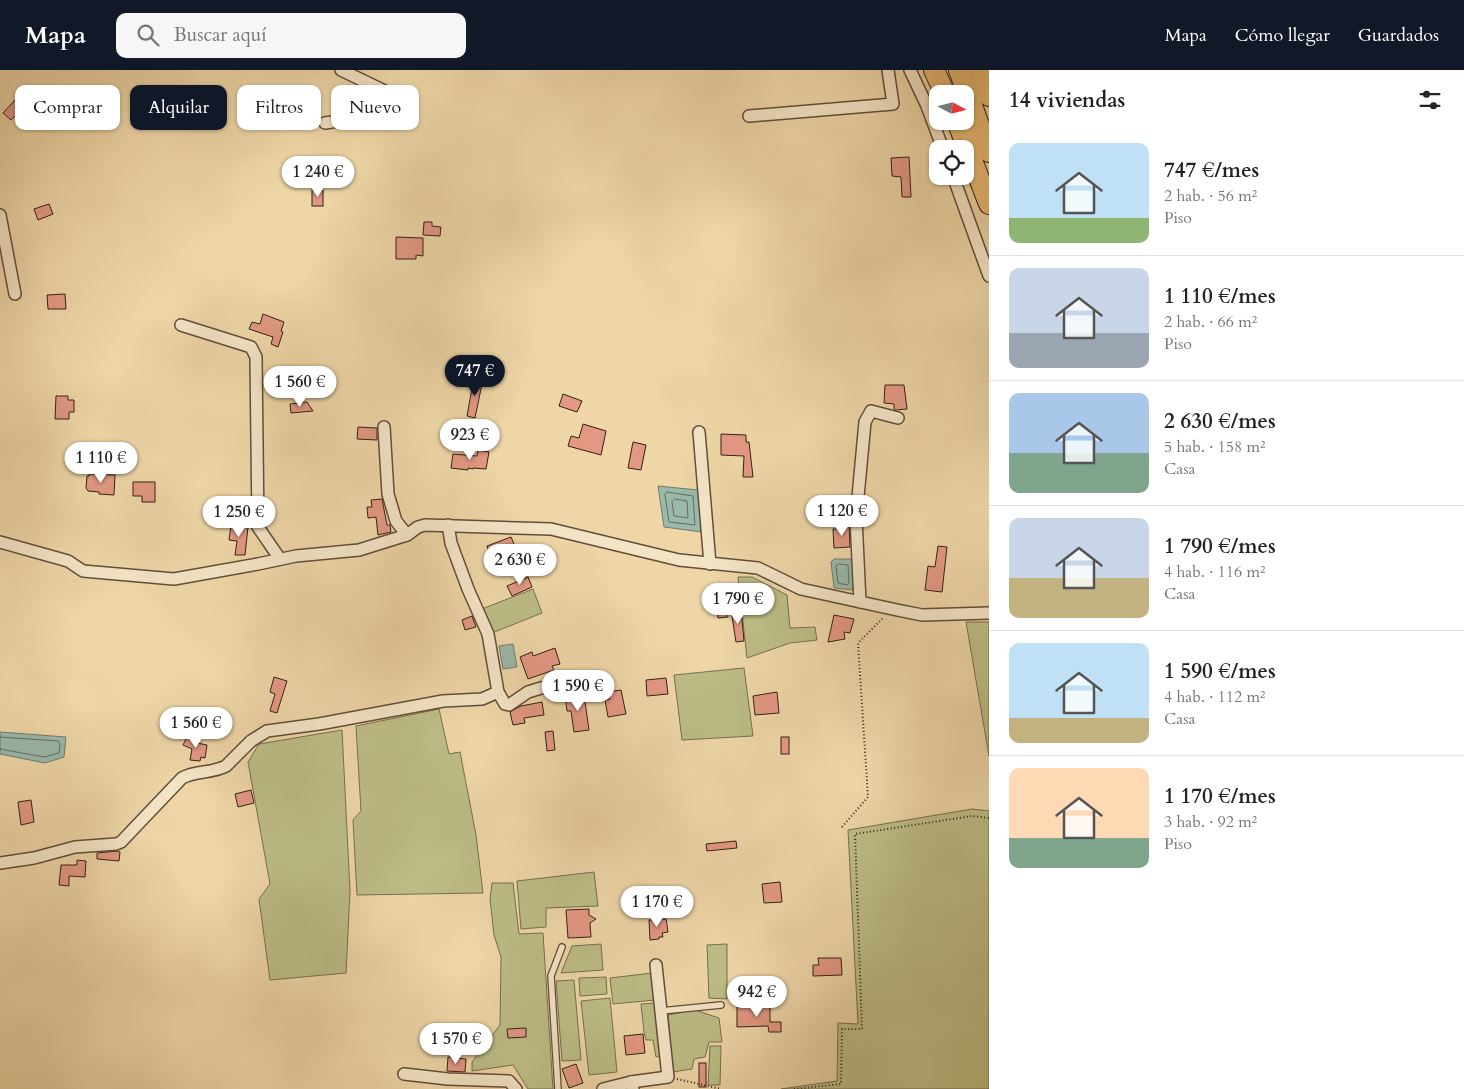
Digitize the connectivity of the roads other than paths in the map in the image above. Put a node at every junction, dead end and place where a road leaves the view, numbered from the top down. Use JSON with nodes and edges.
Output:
{"nodes":[{"id":1,"x":341,"y":70,"type":"edge"},
{"id":2,"x":888,"y":70,"type":"edge"},
{"id":3,"x":910,"y":70,"type":"edge"},
{"id":4,"x":934,"y":70,"type":"edge"},
{"id":5,"x":959,"y":70,"type":"edge"},
{"id":6,"x":980,"y":70,"type":"edge"},
{"id":7,"x":941,"y":85,"type":"edge"},
{"id":8,"x":989,"y":96,"type":"edge"},
{"id":9,"x":749,"y":116,"type":"dead end"},
{"id":10,"x":325,"y":123,"type":"dead end"},
{"id":11,"x":960,"y":130,"type":"edge"},
{"id":12,"x":940,"y":140,"type":"edge"},
{"id":13,"x":989,"y":152,"type":"edge"},
{"id":14,"x":956,"y":185,"type":"edge"},
{"id":15,"x":989,"y":204,"type":"edge"},
{"id":16,"x":0,"y":215,"type":"edge"},
{"id":17,"x":989,"y":276,"type":"edge"},
{"id":18,"x":14,"y":294,"type":"dead end"},
{"id":19,"x":181,"y":325,"type":"dead end"},
{"id":20,"x":898,"y":418,"type":"dead end"},
{"id":21,"x":384,"y":427,"type":"dead end"},
{"id":22,"x":699,"y":432,"type":"dead end"},
{"id":23,"x":448,"y":525,"type":"junction"},
{"id":24,"x":407,"y":535,"type":"junction"},
{"id":25,"x":0,"y":542,"type":"edge"},
{"id":26,"x":280,"y":559,"type":"junction"},
{"id":27,"x":710,"y":564,"type":"junction"},
{"id":28,"x":860,"y":602,"type":"junction"},
{"id":29,"x":989,"y":613,"type":"edge"},
{"id":30,"x":586,"y":680,"type":"dead end"},
{"id":31,"x":498,"y":692,"type":"junction"},
{"id":32,"x":0,"y":862,"type":"edge"},
{"id":33,"x":562,"y":947,"type":"dead end"},
{"id":34,"x":656,"y":966,"type":"dead end"},
{"id":35,"x":721,"y":1005,"type":"dead end"},
{"id":36,"x":661,"y":1011,"type":"junction"},
{"id":37,"x":404,"y":1074,"type":"dead end"},
{"id":38,"x":632,"y":1086,"type":"edge"},
{"id":39,"x":516,"y":1089,"type":"edge"},
{"id":40,"x":558,"y":1089,"type":"edge"},
{"id":41,"x":602,"y":1089,"type":"edge"}],
"edges":[{"from":1,"to":10,"type":"street"},
{"from":2,"to":9,"type":"street"},
{"from":3,"to":12,"type":"street"},
{"from":4,"to":7,"type":"highway"},
{"from":5,"to":13,"type":"highway"},
{"from":6,"to":8,"type":"highway"},
{"from":11,"to":15,"type":"highway"},
{"from":14,"to":17,"type":"street"},
{"from":16,"to":18,"type":"street"},
{"from":19,"to":26,"type":"street"},
{"from":20,"to":28,"type":"street"},
{"from":21,"to":24,"type":"street"},
{"from":22,"to":27,"type":"street"},
{"from":23,"to":24,"type":"street"},
{"from":23,"to":27,"type":"street"},
{"from":23,"to":31,"type":"street"},
{"from":24,"to":26,"type":"street"},
{"from":25,"to":26,"type":"street"},
{"from":27,"to":28,"type":"street"},
{"from":28,"to":29,"type":"street"},
{"from":30,"to":31,"type":"street"},
{"from":31,"to":32,"type":"street"},
{"from":33,"to":40,"type":"lane"},
{"from":34,"to":36,"type":"street"},
{"from":35,"to":36,"type":"lane"},
{"from":36,"to":38,"type":"street"},
{"from":37,"to":39,"type":"street"},
{"from":38,"to":41,"type":"street"}]}
